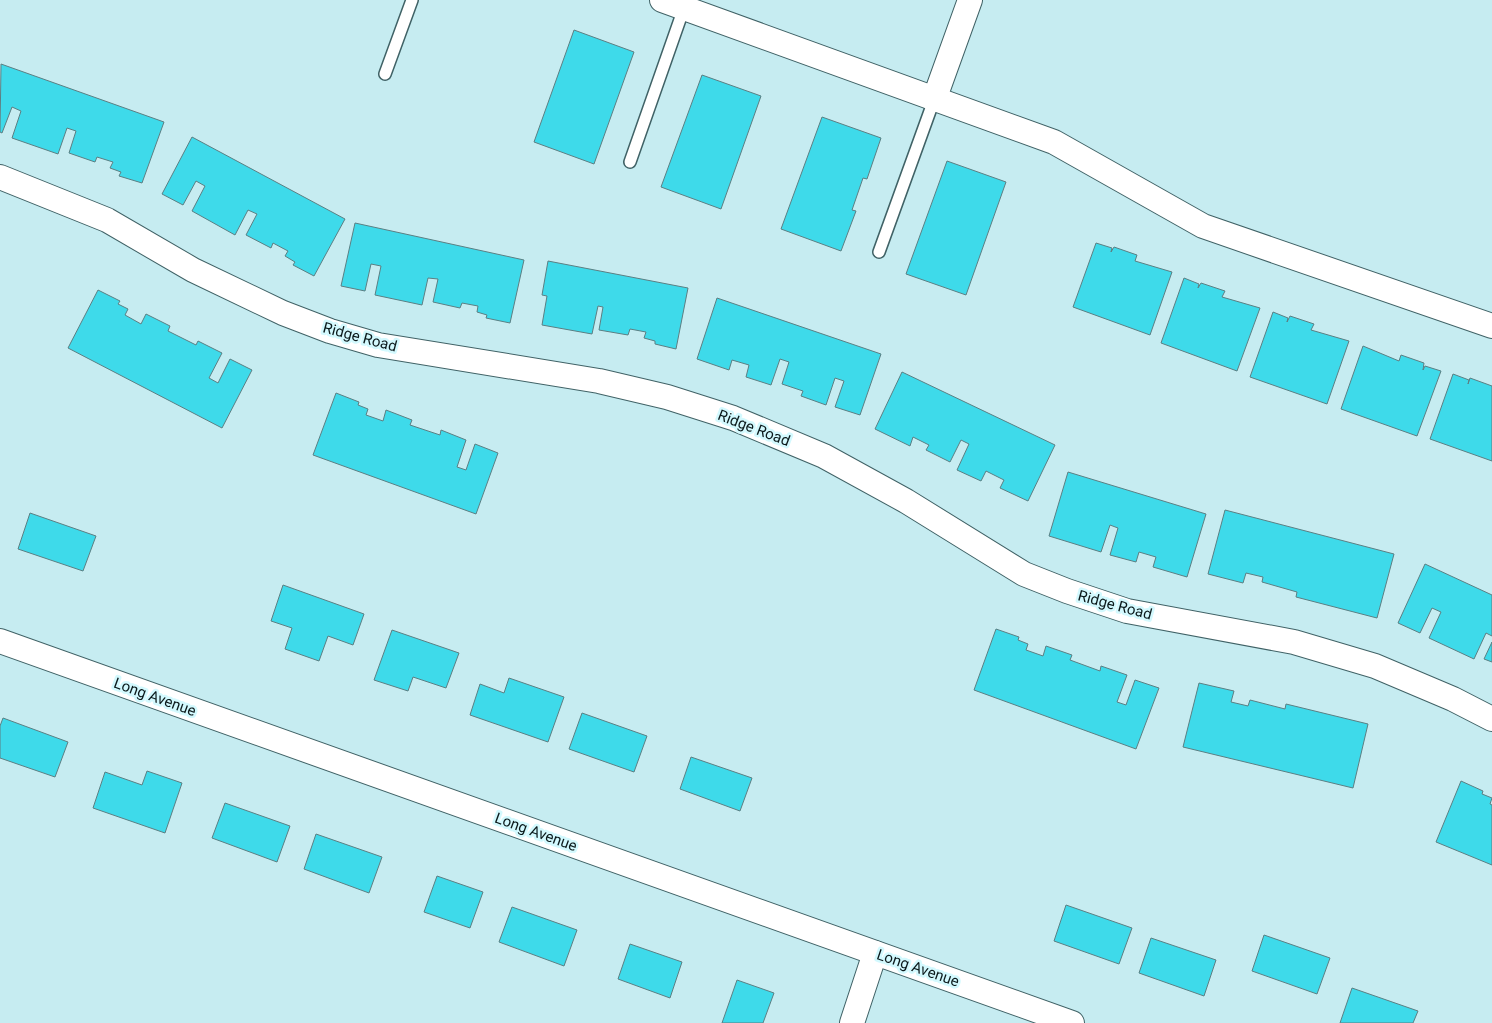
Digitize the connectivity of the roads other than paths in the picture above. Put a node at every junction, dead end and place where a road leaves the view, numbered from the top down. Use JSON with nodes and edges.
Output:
{"nodes":[{"id":1,"x":412,"y":0,"type":"edge"},
{"id":2,"x":970,"y":0,"type":"edge"},
{"id":3,"x":673,"y":4,"type":"edge"},
{"id":4,"x":384,"y":74,"type":"dead end"},
{"id":5,"x":934,"y":100,"type":"junction"},
{"id":6,"x":630,"y":162,"type":"dead end"},
{"id":7,"x":0,"y":176,"type":"edge"},
{"id":8,"x":879,"y":252,"type":"dead end"},
{"id":9,"x":1492,"y":326,"type":"edge"},
{"id":10,"x":0,"y":641,"type":"edge"},
{"id":11,"x":1492,"y":719,"type":"edge"},
{"id":12,"x":876,"y":953,"type":"junction"},
{"id":13,"x":852,"y":1023,"type":"edge"},
{"id":14,"x":1072,"y":1023,"type":"edge"}],
"edges":[{"from":1,"to":4,"type":"lane"},
{"from":2,"to":5,"type":"street"},
{"from":3,"to":5,"type":"street"},
{"from":3,"to":6,"type":"lane"},
{"from":5,"to":8,"type":"lane"},
{"from":5,"to":9,"type":"street"},
{"from":7,"to":11,"type":"street","name":"Ridge Road"},
{"from":10,"to":12,"type":"street","name":"Long Avenue"},
{"from":12,"to":13,"type":"street"},
{"from":12,"to":14,"type":"street","name":"Long Avenue"}]}
